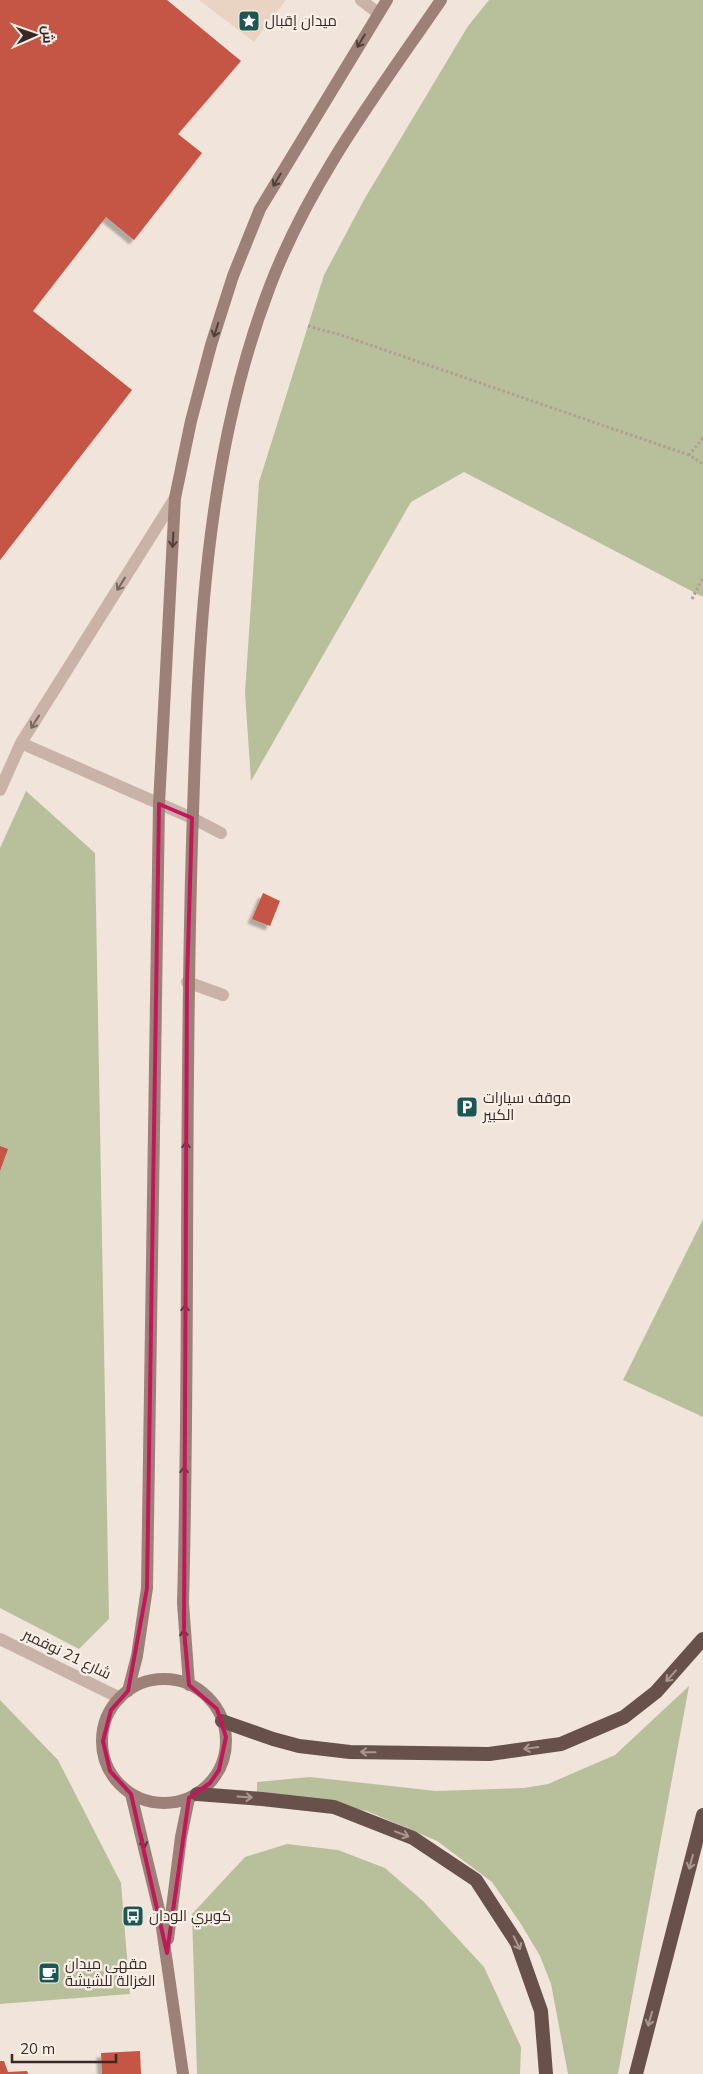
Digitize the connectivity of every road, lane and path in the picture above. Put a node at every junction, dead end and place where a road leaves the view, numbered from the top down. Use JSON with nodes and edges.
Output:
{"nodes":[{"id":1,"x":361,"y":0,"type":"edge"},
{"id":2,"x":387,"y":0,"type":"edge"},
{"id":3,"x":441,"y":0,"type":"edge"},
{"id":4,"x":378,"y":13,"type":"junction"},
{"id":5,"x":308,"y":326,"type":"dead end"},
{"id":6,"x":703,"y":438,"type":"edge"},
{"id":7,"x":689,"y":455,"type":"junction"},
{"id":8,"x":703,"y":464,"type":"edge"},
{"id":9,"x":175,"y":498,"type":"junction"},
{"id":10,"x":703,"y":577,"type":"edge"},
{"id":11,"x":692,"y":599,"type":"dead end"},
{"id":12,"x":21,"y":743,"type":"junction"},
{"id":13,"x":0,"y":790,"type":"edge"},
{"id":14,"x":159,"y":804,"type":"junction"},
{"id":15,"x":192,"y":818,"type":"junction"},
{"id":16,"x":220,"y":834,"type":"dead end"},
{"id":17,"x":187,"y":982,"type":"junction"},
{"id":18,"x":223,"y":995,"type":"dead end"},
{"id":19,"x":703,"y":1638,"type":"edge"},
{"id":20,"x":0,"y":1639,"type":"edge"},
{"id":21,"x":190,"y":1685,"type":"junction"},
{"id":22,"x":124,"y":1695,"type":"junction"},
{"id":23,"x":222,"y":1721,"type":"junction"},
{"id":24,"x":131,"y":1794,"type":"junction"},
{"id":25,"x":193,"y":1796,"type":"junction"},
{"id":26,"x":703,"y":1815,"type":"edge"},
{"id":27,"x":167,"y":1954,"type":"junction"},
{"id":28,"x":636,"y":2070,"type":"edge"},
{"id":29,"x":183,"y":2074,"type":"edge"},
{"id":30,"x":546,"y":2074,"type":"edge"}],
"edges":[{"from":1,"to":4,"type":"street"},
{"from":2,"to":4,"type":"main road"},
{"from":3,"to":15,"type":"main road"},
{"from":4,"to":9,"type":"main road","one_way":true},
{"from":5,"to":7,"type":"path"},
{"from":6,"to":7,"type":"path"},
{"from":7,"to":8,"type":"path"},
{"from":9,"to":12,"type":"street","one_way":true},
{"from":9,"to":14,"type":"main road","one_way":true},
{"from":10,"to":11,"type":"path"},
{"from":12,"to":13,"type":"street"},
{"from":12,"to":14,"type":"street"},
{"from":14,"to":15,"type":"street"},
{"from":14,"to":22,"type":"main road"},
{"from":15,"to":16,"type":"street"},
{"from":15,"to":17,"type":"main road"},
{"from":17,"to":18,"type":"street"},
{"from":21,"to":17,"type":"main road","one_way":true},
{"from":19,"to":23,"type":"highway","one_way":true},
{"from":20,"to":22,"type":"street","name":"شارع 21 نوفمبر"},
{"from":21,"to":22,"type":"main road"},
{"from":21,"to":23,"type":"main road"},
{"from":22,"to":24,"type":"main road"},
{"from":23,"to":25,"type":"main road"},
{"from":24,"to":25,"type":"main road"},
{"from":24,"to":27,"type":"main road","one_way":true},
{"from":25,"to":27,"type":"main road"},
{"from":25,"to":30,"type":"highway","one_way":true},
{"from":26,"to":28,"type":"highway","one_way":true},
{"from":27,"to":29,"type":"main road"}]}
